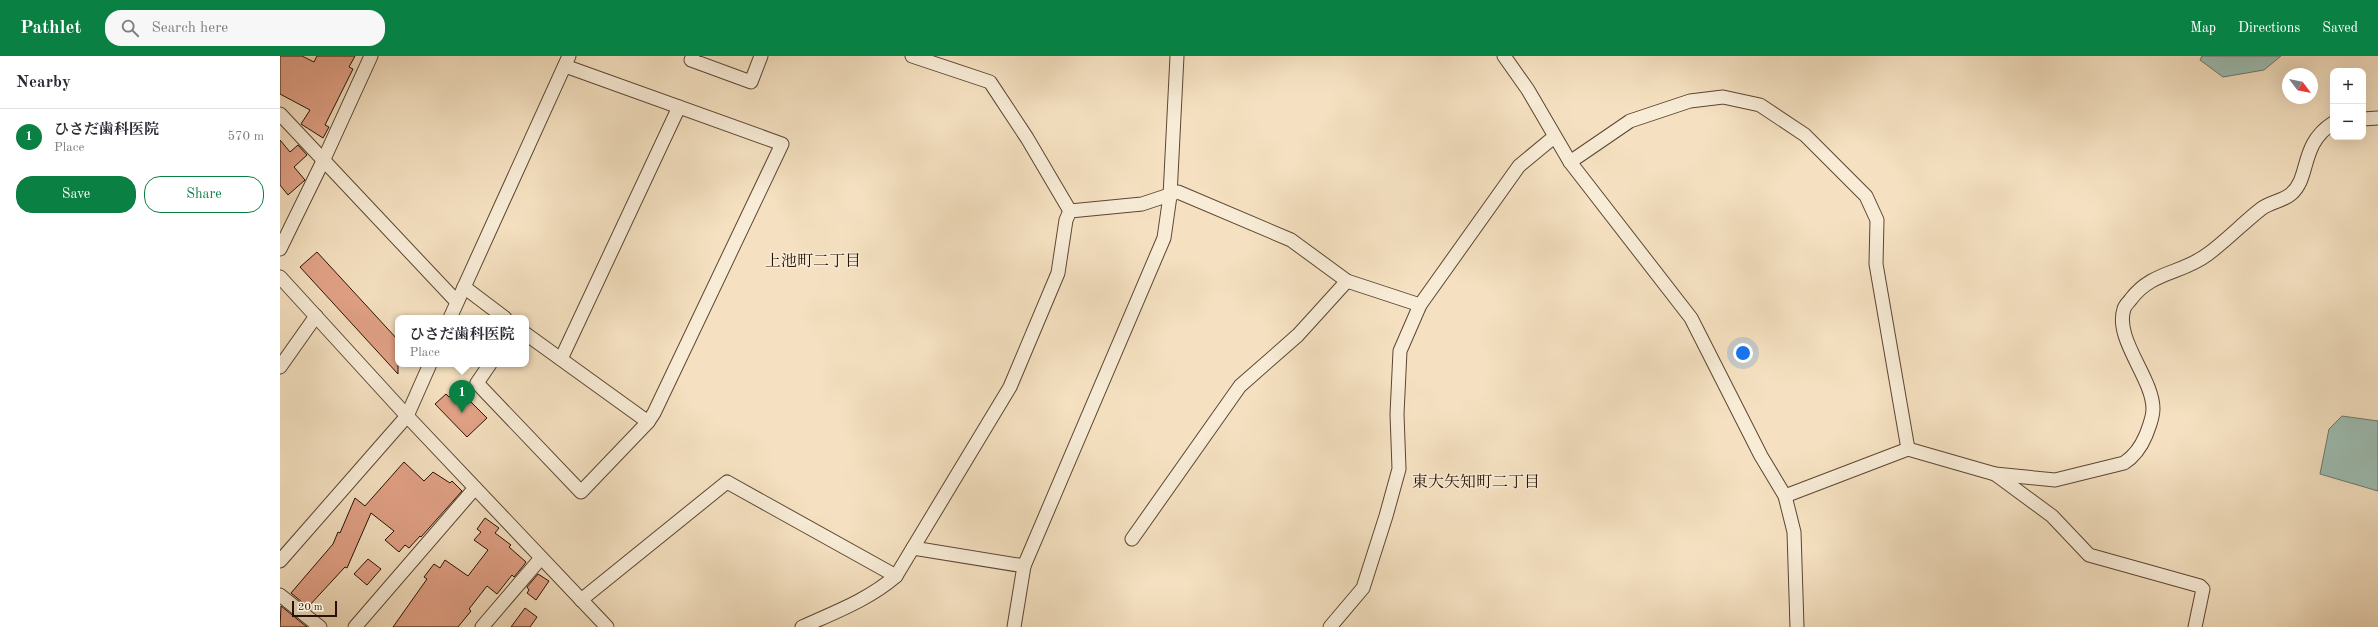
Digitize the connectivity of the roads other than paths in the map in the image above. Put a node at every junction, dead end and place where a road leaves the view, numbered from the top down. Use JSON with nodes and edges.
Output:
{"nodes":[{"id":1,"x":372,"y":56,"type":"edge"},
{"id":2,"x":693,"y":56,"type":"edge"},
{"id":3,"x":760,"y":56,"type":"edge"},
{"id":4,"x":912,"y":56,"type":"edge"},
{"id":5,"x":1177,"y":56,"type":"edge"},
{"id":6,"x":1504,"y":56,"type":"edge"},
{"id":7,"x":567,"y":61,"type":"edge"},
{"id":8,"x":679,"y":107,"type":"junction"},
{"id":9,"x":280,"y":114,"type":"edge"},
{"id":10,"x":2366,"y":118,"type":"edge"},
{"id":11,"x":2378,"y":118,"type":"edge"},
{"id":12,"x":2330,"y":126,"type":"edge"},
{"id":13,"x":1554,"y":137,"type":"junction"},
{"id":14,"x":324,"y":159,"type":"junction"},
{"id":15,"x":1570,"y":162,"type":"junction"},
{"id":16,"x":1170,"y":196,"type":"junction"},
{"id":17,"x":1070,"y":211,"type":"junction"},
{"id":18,"x":280,"y":249,"type":"edge"},
{"id":19,"x":280,"y":277,"type":"edge"},
{"id":20,"x":1346,"y":281,"type":"junction"},
{"id":21,"x":464,"y":287,"type":"junction"},
{"id":22,"x":457,"y":302,"type":"junction"},
{"id":23,"x":1420,"y":306,"type":"junction"},
{"id":24,"x":451,"y":315,"type":"edge"},
{"id":25,"x":501,"y":315,"type":"edge"},
{"id":26,"x":316,"y":316,"type":"junction"},
{"id":27,"x":529,"y":336,"type":"edge"},
{"id":28,"x":561,"y":359,"type":"junction"},
{"id":29,"x":280,"y":367,"type":"edge"},
{"id":30,"x":429,"y":367,"type":"edge"},
{"id":31,"x":488,"y":367,"type":"edge"},
{"id":32,"x":407,"y":416,"type":"junction"},
{"id":33,"x":648,"y":422,"type":"junction"},
{"id":34,"x":1908,"y":449,"type":"junction"},
{"id":35,"x":1996,"y":474,"type":"junction"},
{"id":36,"x":475,"y":488,"type":"junction"},
{"id":37,"x":1785,"y":496,"type":"junction"},
{"id":38,"x":1132,"y":539,"type":"dead end"},
{"id":39,"x":912,"y":548,"type":"junction"},
{"id":40,"x":541,"y":558,"type":"junction"},
{"id":41,"x":280,"y":561,"type":"edge"},
{"id":42,"x":1024,"y":566,"type":"junction"},
{"id":43,"x":896,"y":576,"type":"junction"},
{"id":44,"x":280,"y":595,"type":"edge"},
{"id":45,"x":582,"y":600,"type":"junction"},
{"id":46,"x":320,"y":627,"type":"edge"},
{"id":47,"x":355,"y":627,"type":"edge"},
{"id":48,"x":482,"y":627,"type":"edge"},
{"id":49,"x":607,"y":627,"type":"edge"},
{"id":50,"x":802,"y":627,"type":"edge"},
{"id":51,"x":1014,"y":627,"type":"edge"},
{"id":52,"x":1330,"y":627,"type":"edge"},
{"id":53,"x":1797,"y":627,"type":"edge"},
{"id":54,"x":2195,"y":627,"type":"edge"}],
"edges":[{"from":1,"to":14,"type":"street"},
{"from":2,"to":3,"type":"street"},
{"from":4,"to":17,"type":"street"},
{"from":5,"to":16,"type":"street"},
{"from":6,"to":13,"type":"street"},
{"from":7,"to":8,"type":"street"},
{"from":7,"to":21,"type":"street"},
{"from":8,"to":28,"type":"street"},
{"from":8,"to":33,"type":"street"},
{"from":9,"to":14,"type":"street"},
{"from":10,"to":11,"type":"street"},
{"from":12,"to":35,"type":"street"},
{"from":13,"to":15,"type":"street"},
{"from":13,"to":23,"type":"street"},
{"from":14,"to":18,"type":"street"},
{"from":14,"to":22,"type":"street"},
{"from":15,"to":34,"type":"street"},
{"from":15,"to":37,"type":"street"},
{"from":16,"to":17,"type":"street"},
{"from":16,"to":20,"type":"street"},
{"from":16,"to":42,"type":"street"},
{"from":17,"to":39,"type":"street"},
{"from":19,"to":26,"type":"street"},
{"from":20,"to":23,"type":"street"},
{"from":20,"to":38,"type":"street"},
{"from":21,"to":22,"type":"street"},
{"from":21,"to":25,"type":"street"},
{"from":22,"to":24,"type":"street"},
{"from":23,"to":52,"type":"street"},
{"from":26,"to":29,"type":"street"},
{"from":26,"to":32,"type":"street"},
{"from":27,"to":28,"type":"street"},
{"from":28,"to":33,"type":"street"},
{"from":30,"to":32,"type":"street"},
{"from":31,"to":33,"type":"street"},
{"from":32,"to":36,"type":"street"},
{"from":32,"to":41,"type":"street"},
{"from":34,"to":35,"type":"street"},
{"from":34,"to":37,"type":"street"},
{"from":35,"to":54,"type":"street"},
{"from":36,"to":40,"type":"street"},
{"from":36,"to":47,"type":"street"},
{"from":37,"to":53,"type":"street"},
{"from":39,"to":42,"type":"street"},
{"from":39,"to":43,"type":"street"},
{"from":40,"to":45,"type":"street"},
{"from":40,"to":48,"type":"street"},
{"from":42,"to":51,"type":"street"},
{"from":43,"to":45,"type":"street"},
{"from":43,"to":50,"type":"street"},
{"from":44,"to":46,"type":"street"},
{"from":45,"to":49,"type":"street"}]}
